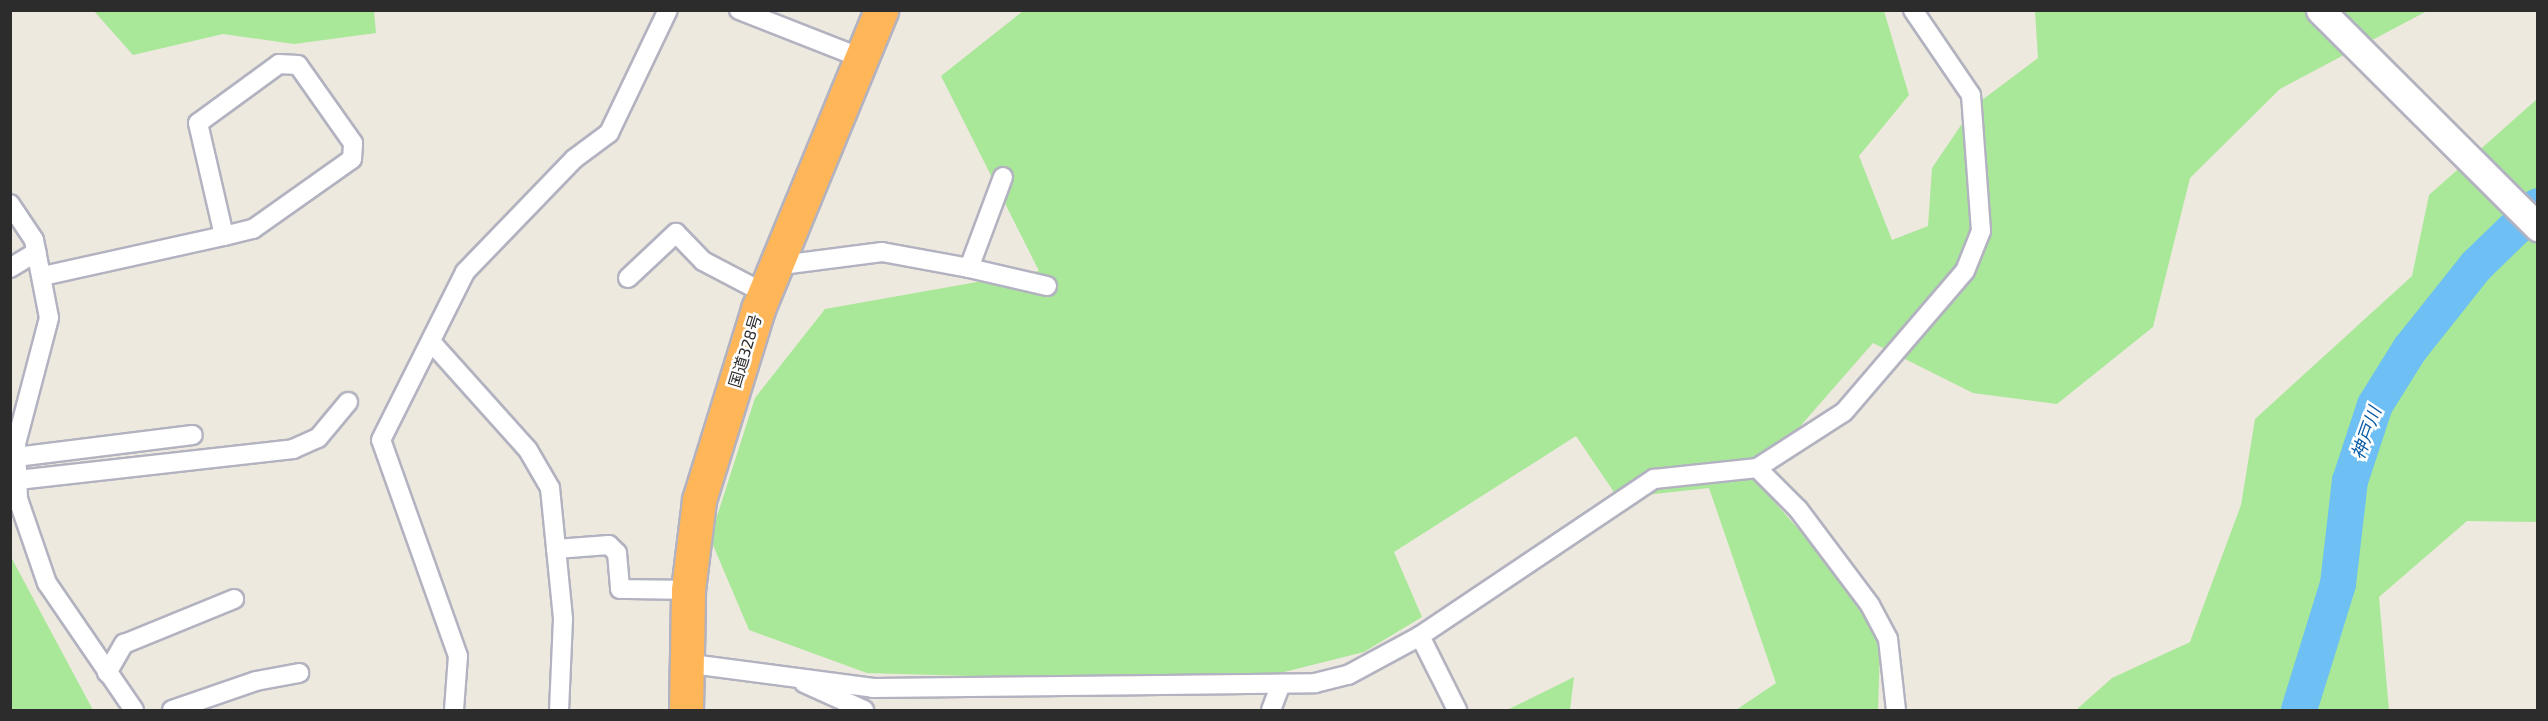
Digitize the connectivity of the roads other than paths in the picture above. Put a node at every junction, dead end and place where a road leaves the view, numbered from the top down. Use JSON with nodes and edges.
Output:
{"nodes":[{"id":1,"x":668,"y":10,"type":"edge"},
{"id":2,"x":739,"y":10,"type":"edge"},
{"id":3,"x":881,"y":10,"type":"edge"},
{"id":4,"x":1913,"y":10,"type":"edge"},
{"id":5,"x":2320,"y":10,"type":"edge"},
{"id":6,"x":859,"y":57,"type":"junction"},
{"id":7,"x":1003,"y":177,"type":"dead end"},
{"id":8,"x":10,"y":204,"type":"edge"},
{"id":9,"x":2538,"y":227,"type":"edge"},
{"id":10,"x":224,"y":236,"type":"junction"},
{"id":11,"x":37,"y":252,"type":"junction"},
{"id":12,"x":10,"y":268,"type":"edge"},
{"id":13,"x":969,"y":268,"type":"junction"},
{"id":14,"x":43,"y":276,"type":"junction"},
{"id":15,"x":628,"y":278,"type":"dead end"},
{"id":16,"x":769,"y":280,"type":"junction"},
{"id":17,"x":1047,"y":286,"type":"dead end"},
{"id":18,"x":433,"y":344,"type":"junction"},
{"id":19,"x":348,"y":402,"type":"dead end"},
{"id":20,"x":193,"y":435,"type":"dead end"},
{"id":21,"x":16,"y":457,"type":"junction"},
{"id":22,"x":1757,"y":468,"type":"junction"},
{"id":23,"x":18,"y":480,"type":"junction"},
{"id":24,"x":556,"y":549,"type":"junction"},
{"id":25,"x":688,"y":590,"type":"junction"},
{"id":26,"x":234,"y":599,"type":"dead end"},
{"id":27,"x":1420,"y":636,"type":"junction"},
{"id":28,"x":684,"y":663,"type":"junction"},
{"id":29,"x":107,"y":673,"type":"junction"},
{"id":30,"x":299,"y":673,"type":"dead end"},
{"id":31,"x":797,"y":680,"type":"junction"},
{"id":32,"x":1281,"y":684,"type":"junction"},
{"id":33,"x":134,"y":711,"type":"edge"},
{"id":34,"x":172,"y":711,"type":"edge"},
{"id":35,"x":454,"y":711,"type":"edge"},
{"id":36,"x":559,"y":711,"type":"edge"},
{"id":37,"x":686,"y":711,"type":"edge"},
{"id":38,"x":864,"y":711,"type":"edge"},
{"id":39,"x":1271,"y":711,"type":"edge"},
{"id":40,"x":1457,"y":711,"type":"edge"},
{"id":41,"x":1896,"y":711,"type":"edge"}],
"edges":[{"from":1,"to":18,"type":"street"},
{"from":2,"to":6,"type":"street"},
{"from":3,"to":6,"type":"highway","name":"国道328号"},
{"from":4,"to":22,"type":"street"},
{"from":5,"to":9,"type":"street"},
{"from":6,"to":16,"type":"highway","name":"国道328号"},
{"from":7,"to":13,"type":"street"},
{"from":8,"to":11,"type":"street"},
{"from":10,"to":10,"type":"street"},
{"from":10,"to":14,"type":"street"},
{"from":11,"to":12,"type":"street"},
{"from":11,"to":14,"type":"street"},
{"from":13,"to":16,"type":"street"},
{"from":13,"to":17,"type":"street"},
{"from":14,"to":21,"type":"street"},
{"from":15,"to":16,"type":"street"},
{"from":16,"to":25,"type":"highway","name":"国道328号"},
{"from":18,"to":24,"type":"street"},
{"from":18,"to":35,"type":"street"},
{"from":19,"to":23,"type":"street"},
{"from":20,"to":21,"type":"street"},
{"from":21,"to":23,"type":"street"},
{"from":22,"to":27,"type":"street"},
{"from":22,"to":41,"type":"street"},
{"from":23,"to":29,"type":"street"},
{"from":24,"to":25,"type":"street"},
{"from":24,"to":36,"type":"street"},
{"from":25,"to":28,"type":"highway","name":"国道328号"},
{"from":26,"to":29,"type":"street"},
{"from":27,"to":32,"type":"street"},
{"from":27,"to":40,"type":"street"},
{"from":28,"to":31,"type":"street"},
{"from":28,"to":37,"type":"highway","name":"国道328号"},
{"from":29,"to":33,"type":"street"},
{"from":30,"to":34,"type":"street"},
{"from":31,"to":32,"type":"street"},
{"from":31,"to":38,"type":"street"},
{"from":32,"to":39,"type":"street"}]}
